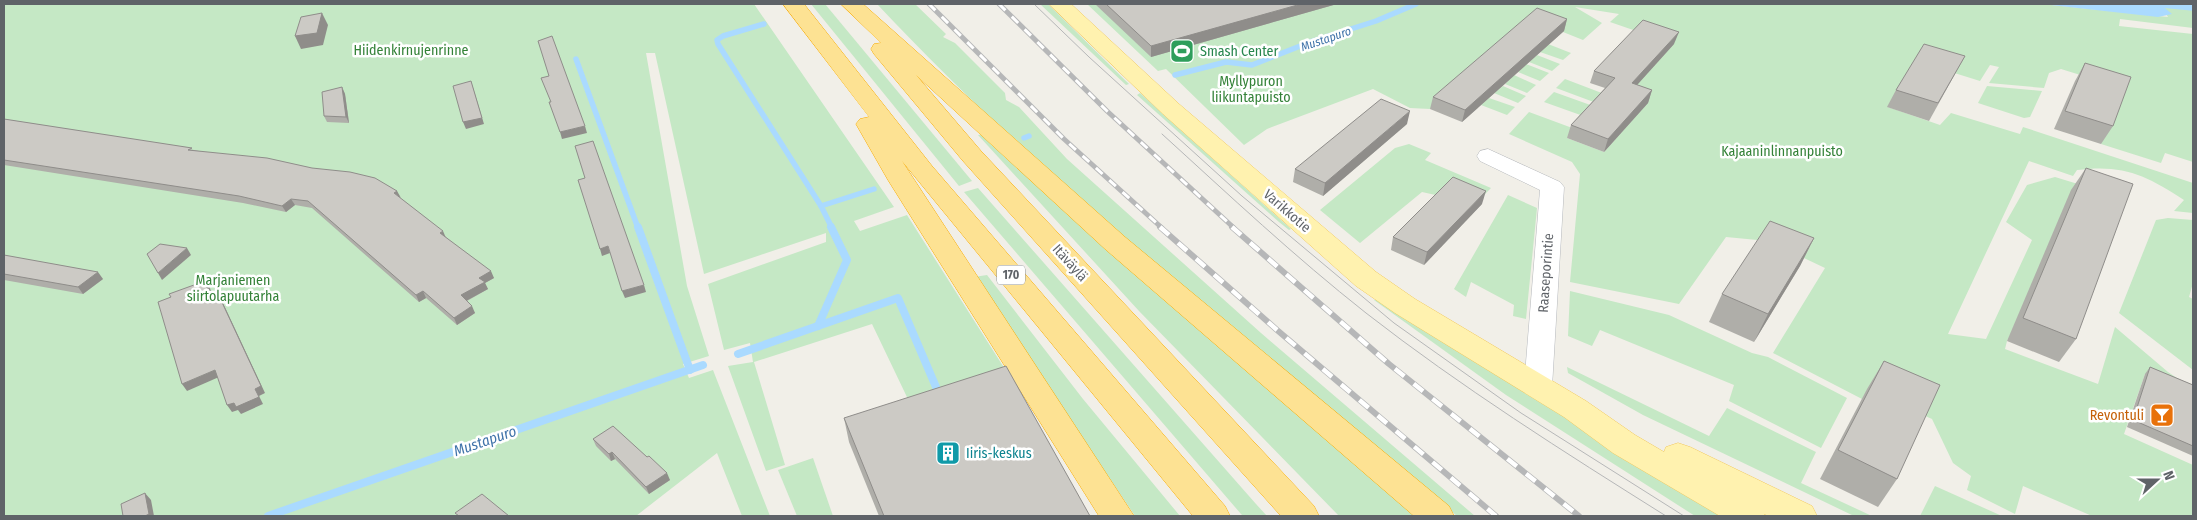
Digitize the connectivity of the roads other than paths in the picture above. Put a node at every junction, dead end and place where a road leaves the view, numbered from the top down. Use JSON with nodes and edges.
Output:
{"nodes":[{"id":1,"x":793,"y":4,"type":"edge"},
{"id":2,"x":845,"y":4,"type":"edge"},
{"id":3,"x":851,"y":4,"type":"edge"},
{"id":4,"x":1059,"y":4,"type":"edge"},
{"id":5,"x":813,"y":30,"type":"junction"},
{"id":6,"x":1488,"y":156,"type":"dead end"},
{"id":7,"x":1538,"y":387,"type":"junction"},
{"id":8,"x":1575,"y":409,"type":"junction"},
{"id":9,"x":1117,"y":516,"type":"edge"},
{"id":10,"x":1214,"y":516,"type":"edge"},
{"id":11,"x":1302,"y":516,"type":"edge"},
{"id":12,"x":1436,"y":516,"type":"edge"},
{"id":13,"x":1748,"y":516,"type":"edge"},
{"id":14,"x":1800,"y":516,"type":"edge"}],
"edges":[{"from":1,"to":5,"type":"highway","number":"170"},
{"from":2,"to":11,"type":"highway","name":"Itäväylä"},
{"from":3,"to":12,"type":"highway"},
{"from":4,"to":7,"type":"main road","name":"Varikkotie"},
{"from":5,"to":9,"type":"highway"},
{"from":5,"to":10,"type":"highway","number":"170"},
{"from":6,"to":7,"type":"street","name":"Raaseporintie"},
{"from":7,"to":8,"type":"main road"},
{"from":8,"to":13,"type":"main road"},
{"from":8,"to":14,"type":"main road"}]}
